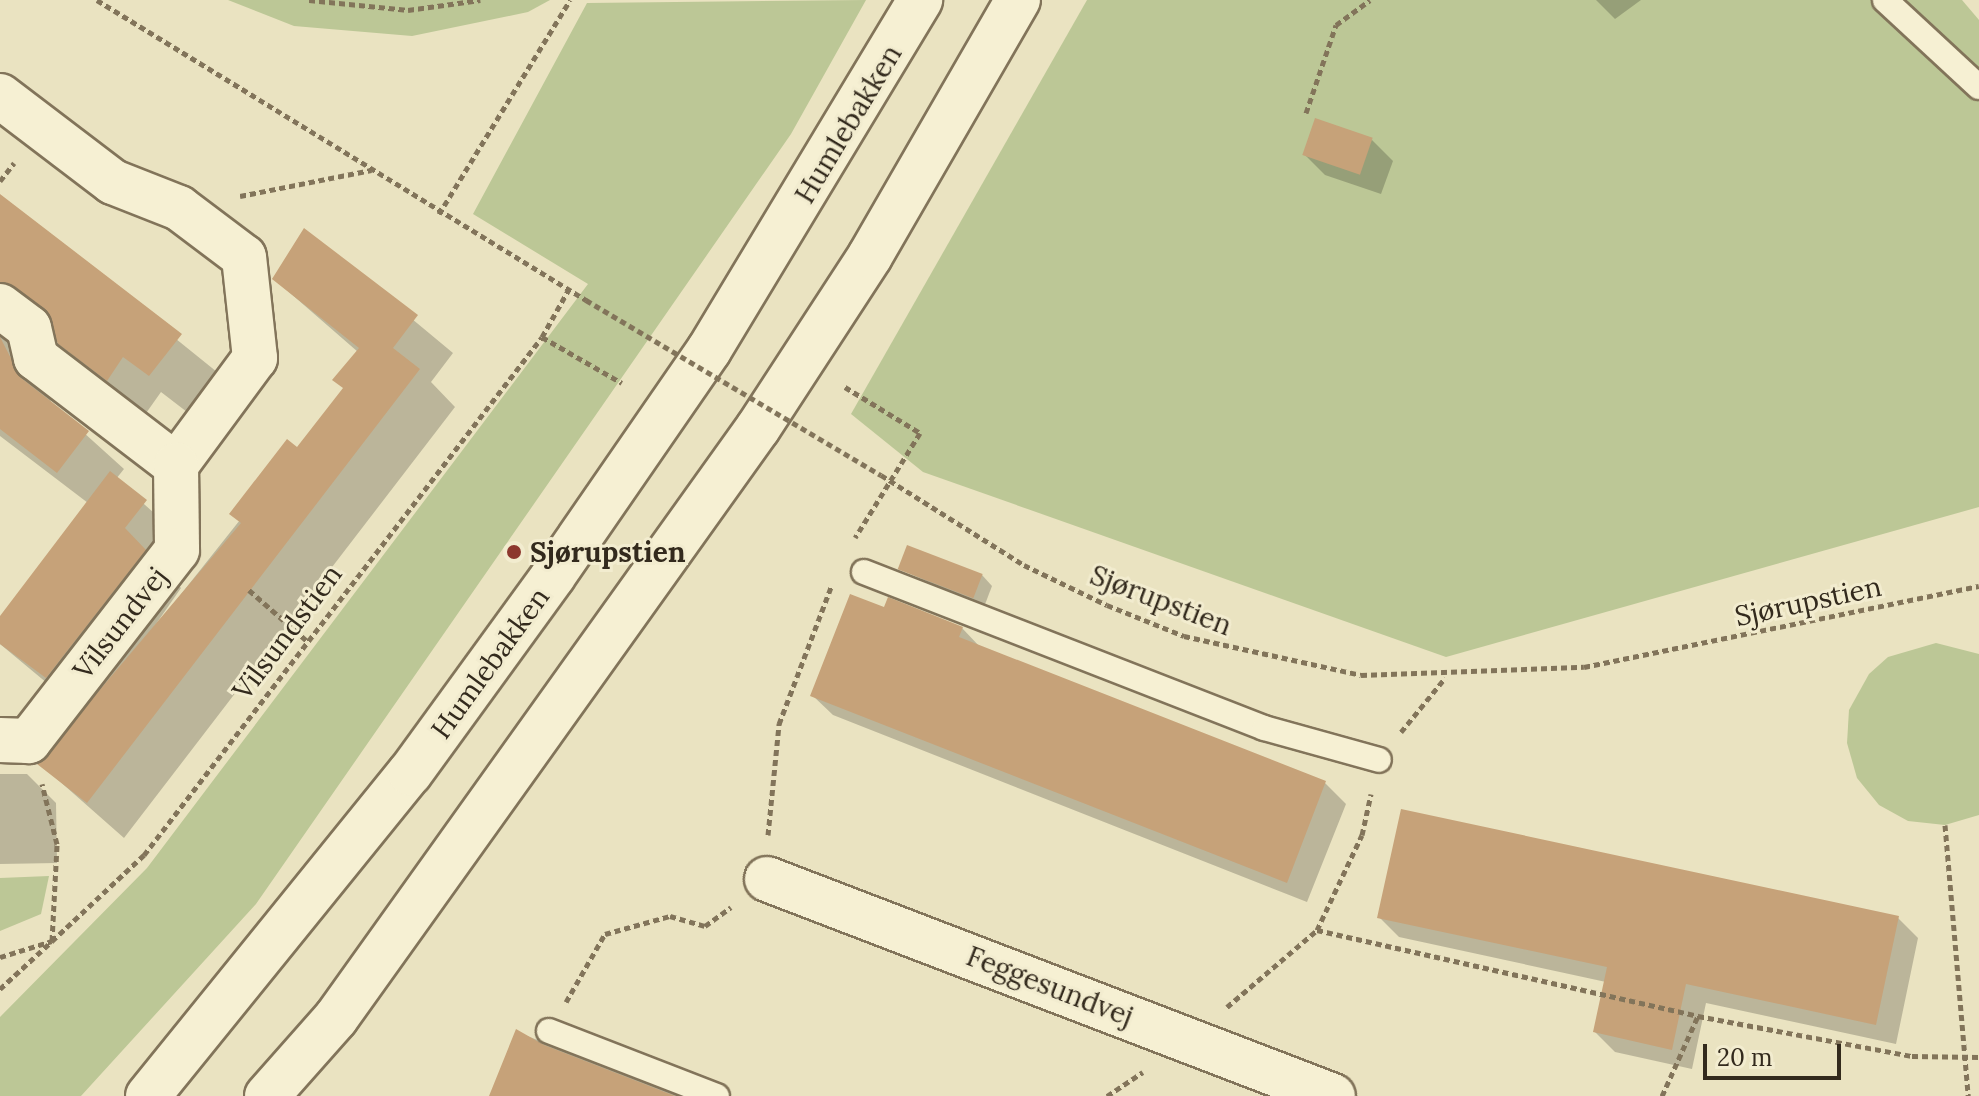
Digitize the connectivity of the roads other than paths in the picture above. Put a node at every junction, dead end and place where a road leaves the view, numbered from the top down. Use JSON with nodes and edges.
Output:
{"nodes":[{"id":1,"x":920,"y":0,"type":"edge"},
{"id":2,"x":1885,"y":0,"type":"edge"},
{"id":3,"x":1017,"y":1,"type":"edge"},
{"id":4,"x":1979,"y":87,"type":"edge"},
{"id":5,"x":0,"y":96,"type":"edge"},
{"id":6,"x":0,"y":306,"type":"edge"},
{"id":7,"x":176,"y":465,"type":"junction"},
{"id":8,"x":864,"y":572,"type":"dead end"},
{"id":9,"x":14,"y":741,"type":"edge"},
{"id":10,"x":1379,"y":760,"type":"road end"},
{"id":11,"x":767,"y":879,"type":"dead end"},
{"id":12,"x":549,"y":1031,"type":"road end"},
{"id":13,"x":148,"y":1096,"type":"edge"},
{"id":14,"x":267,"y":1096,"type":"edge"},
{"id":15,"x":717,"y":1096,"type":"edge"},
{"id":16,"x":1333,"y":1096,"type":"edge"}],
"edges":[{"from":1,"to":13,"type":"street","name":"Humlebakken"},
{"from":2,"to":4,"type":"lane"},
{"from":3,"to":14,"type":"street"},
{"from":5,"to":7,"type":"street"},
{"from":6,"to":7,"type":"street"},
{"from":7,"to":9,"type":"street","name":"Vilsundvej"},
{"from":8,"to":10,"type":"lane"},
{"from":11,"to":16,"type":"street","name":"Feggesundvej"},
{"from":12,"to":15,"type":"lane"}]}
